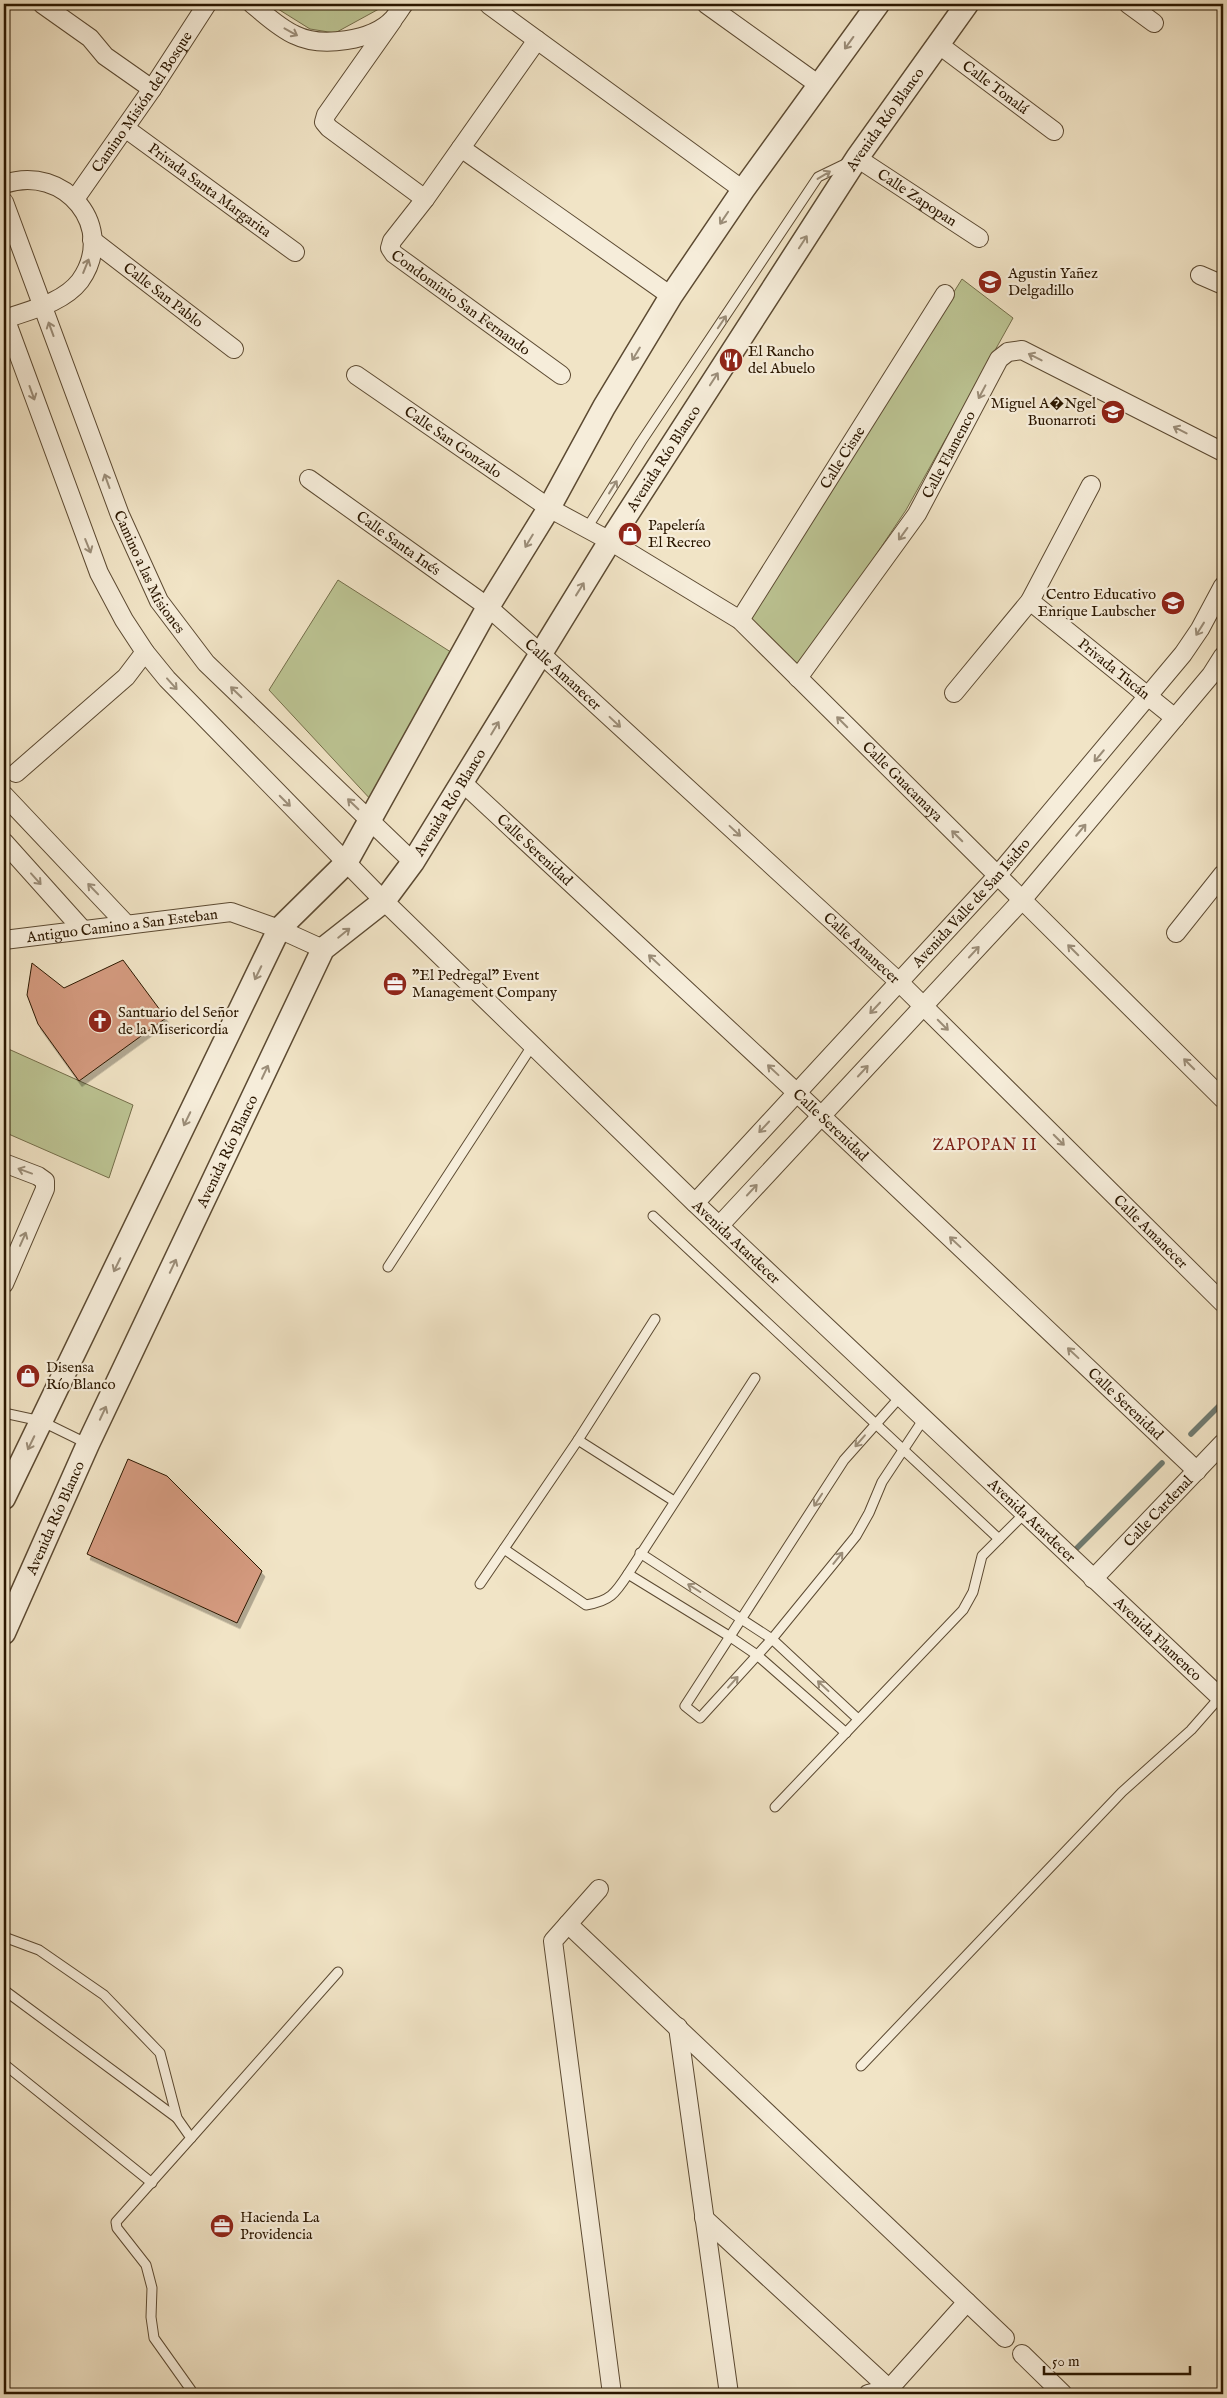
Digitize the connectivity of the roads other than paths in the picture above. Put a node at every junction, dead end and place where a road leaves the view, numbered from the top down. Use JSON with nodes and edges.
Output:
{"nodes":[{"id":1,"x":42,"y":4,"type":"edge"},
{"id":2,"x":207,"y":4,"type":"edge"},
{"id":3,"x":252,"y":4,"type":"edge"},
{"id":4,"x":404,"y":4,"type":"edge"},
{"id":5,"x":706,"y":4,"type":"edge"},
{"id":6,"x":878,"y":4,"type":"edge"},
{"id":7,"x":967,"y":4,"type":"edge"},
{"id":8,"x":1128,"y":4,"type":"edge"},
{"id":9,"x":489,"y":5,"type":"dead end"},
{"id":10,"x":393,"y":20,"type":"junction"},
{"id":11,"x":1154,"y":24,"type":"dead end"},
{"id":12,"x":537,"y":40,"type":"junction"},
{"id":13,"x":938,"y":44,"type":"junction"},
{"id":14,"x":819,"y":85,"type":"junction"},
{"id":15,"x":152,"y":89,"type":"junction"},
{"id":16,"x":125,"y":128,"type":"junction"},
{"id":17,"x":1054,"y":131,"type":"dead end"},
{"id":18,"x":461,"y":148,"type":"junction"},
{"id":19,"x":857,"y":158,"type":"junction"},
{"id":20,"x":4,"y":184,"type":"edge"},
{"id":21,"x":743,"y":190,"type":"junction"},
{"id":22,"x":75,"y":199,"type":"junction"},
{"id":23,"x":425,"y":199,"type":"junction"},
{"id":24,"x":4,"y":202,"type":"edge"},
{"id":25,"x":979,"y":238,"type":"dead end"},
{"id":26,"x":92,"y":240,"type":"junction"},
{"id":27,"x":296,"y":252,"type":"dead end"},
{"id":28,"x":1200,"y":275,"type":"dead end"},
{"id":29,"x":1223,"y":285,"type":"edge"},
{"id":30,"x":945,"y":294,"type":"dead end"},
{"id":31,"x":671,"y":296,"type":"junction"},
{"id":32,"x":42,"y":306,"type":"junction"},
{"id":33,"x":5,"y":317,"type":"edge"},
{"id":34,"x":234,"y":349,"type":"dead end"},
{"id":35,"x":356,"y":374,"type":"dead end"},
{"id":36,"x":561,"y":375,"type":"dead end"},
{"id":37,"x":1223,"y":452,"type":"edge"},
{"id":38,"x":309,"y":479,"type":"dead end"},
{"id":39,"x":1091,"y":485,"type":"dead end"},
{"id":40,"x":549,"y":508,"type":"junction"},
{"id":41,"x":587,"y":528,"type":"junction"},
{"id":42,"x":610,"y":541,"type":"junction"},
{"id":43,"x":1223,"y":586,"type":"edge"},
{"id":44,"x":1030,"y":601,"type":"junction"},
{"id":45,"x":488,"y":608,"type":"junction"},
{"id":46,"x":740,"y":620,"type":"junction"},
{"id":47,"x":145,"y":652,"type":"junction"},
{"id":48,"x":540,"y":653,"type":"junction"},
{"id":49,"x":1223,"y":656,"type":"edge"},
{"id":50,"x":798,"y":678,"type":"junction"},
{"id":51,"x":954,"y":693,"type":"dead end"},
{"id":52,"x":1150,"y":696,"type":"junction"},
{"id":53,"x":1175,"y":718,"type":"junction"},
{"id":54,"x":16,"y":773,"type":"dead end"},
{"id":55,"x":463,"y":783,"type":"junction"},
{"id":56,"x":4,"y":795,"type":"edge"},
{"id":57,"x":371,"y":820,"type":"junction"},
{"id":58,"x":4,"y":842,"type":"edge"},
{"id":59,"x":413,"y":862,"type":"junction"},
{"id":60,"x":346,"y":863,"type":"junction"},
{"id":61,"x":1223,"y":874,"type":"edge"},
{"id":62,"x":997,"y":876,"type":"junction"},
{"id":63,"x":1022,"y":900,"type":"junction"},
{"id":64,"x":384,"y":901,"type":"junction"},
{"id":65,"x":127,"y":925,"type":"junction"},
{"id":66,"x":279,"y":929,"type":"junction"},
{"id":67,"x":82,"y":930,"type":"junction"},
{"id":68,"x":1176,"y":933,"type":"dead end"},
{"id":69,"x":4,"y":940,"type":"edge"},
{"id":70,"x":323,"y":949,"type":"junction"},
{"id":71,"x":899,"y":982,"type":"junction"},
{"id":72,"x":924,"y":1006,"type":"junction"},
{"id":73,"x":532,"y":1046,"type":"junction"},
{"id":74,"x":796,"y":1092,"type":"junction"},
{"id":75,"x":1223,"y":1097,"type":"edge"},
{"id":76,"x":821,"y":1115,"type":"junction"},
{"id":77,"x":4,"y":1163,"type":"edge"},
{"id":78,"x":694,"y":1203,"type":"junction"},
{"id":79,"x":653,"y":1216,"type":"dead end"},
{"id":80,"x":719,"y":1226,"type":"junction"},
{"id":81,"x":388,"y":1267,"type":"dead end"},
{"id":82,"x":4,"y":1284,"type":"edge"},
{"id":83,"x":1223,"y":1303,"type":"edge"},
{"id":84,"x":655,"y":1319,"type":"dead end"},
{"id":85,"x":755,"y":1378,"type":"dead end"},
{"id":86,"x":900,"y":1397,"type":"junction"},
{"id":87,"x":4,"y":1413,"type":"edge"},
{"id":88,"x":923,"y":1420,"type":"junction"},
{"id":89,"x":41,"y":1421,"type":"junction"},
{"id":90,"x":875,"y":1424,"type":"junction"},
{"id":91,"x":578,"y":1440,"type":"junction"},
{"id":92,"x":1223,"y":1443,"type":"edge"},
{"id":93,"x":88,"y":1444,"type":"junction"},
{"id":94,"x":904,"y":1449,"type":"junction"},
{"id":95,"x":1197,"y":1471,"type":"junction"},
{"id":96,"x":4,"y":1496,"type":"edge"},
{"id":97,"x":674,"y":1501,"type":"junction"},
{"id":98,"x":1024,"y":1514,"type":"junction"},
{"id":99,"x":1000,"y":1539,"type":"junction"},
{"id":100,"x":504,"y":1548,"type":"junction"},
{"id":101,"x":640,"y":1553,"type":"junction"},
{"id":102,"x":628,"y":1574,"type":"junction"},
{"id":103,"x":1093,"y":1579,"type":"junction"},
{"id":104,"x":480,"y":1584,"type":"dead end"},
{"id":105,"x":742,"y":1618,"type":"junction"},
{"id":106,"x":4,"y":1633,"type":"edge"},
{"id":107,"x":729,"y":1636,"type":"junction"},
{"id":108,"x":772,"y":1639,"type":"junction"},
{"id":109,"x":757,"y":1656,"type":"junction"},
{"id":110,"x":1222,"y":1698,"type":"edge"},
{"id":111,"x":858,"y":1719,"type":"junction"},
{"id":112,"x":846,"y":1733,"type":"junction"},
{"id":113,"x":775,"y":1807,"type":"dead end"},
{"id":114,"x":599,"y":1889,"type":"dead end"},
{"id":115,"x":568,"y":1924,"type":"junction"},
{"id":116,"x":4,"y":1938,"type":"edge"},
{"id":117,"x":338,"y":1972,"type":"dead end"},
{"id":118,"x":4,"y":1990,"type":"edge"},
{"id":119,"x":678,"y":2027,"type":"junction"},
{"id":120,"x":4,"y":2064,"type":"edge"},
{"id":121,"x":861,"y":2066,"type":"dead end"},
{"id":122,"x":178,"y":2118,"type":"junction"},
{"id":123,"x":191,"y":2138,"type":"junction"},
{"id":124,"x":152,"y":2183,"type":"junction"},
{"id":125,"x":704,"y":2218,"type":"junction"},
{"id":126,"x":967,"y":2302,"type":"junction"},
{"id":127,"x":1005,"y":2338,"type":"dead end"},
{"id":128,"x":1022,"y":2354,"type":"dead end"},
{"id":129,"x":191,"y":2390,"type":"dead end"},
{"id":130,"x":892,"y":2392,"type":"edge"},
{"id":131,"x":1055,"y":2392,"type":"edge"},
{"id":132,"x":612,"y":2394,"type":"edge"},
{"id":133,"x":729,"y":2394,"type":"edge"},
{"id":134,"x":868,"y":2394,"type":"edge"}],
"edges":[{"from":1,"to":15,"type":"street"},
{"from":2,"to":15,"type":"street","name":"Camino Misión del Bosque"},
{"from":3,"to":10,"type":"street","one_way":true},
{"from":4,"to":10,"type":"street"},
{"from":5,"to":14,"type":"street"},
{"from":6,"to":14,"type":"street","one_way":true},
{"from":7,"to":13,"type":"street","name":"Avenida Río Blanco"},
{"from":8,"to":11,"type":"street"},
{"from":9,"to":12,"type":"street"},
{"from":10,"to":23,"type":"street"},
{"from":12,"to":18,"type":"street","name":"Condominio San Fernando"},
{"from":12,"to":21,"type":"street"},
{"from":13,"to":17,"type":"street","name":"Calle Tonalá"},
{"from":13,"to":19,"type":"street","name":"Avenida Río Blanco"},
{"from":14,"to":21,"type":"street"},
{"from":15,"to":16,"type":"street","name":"Camino Misión del Bosque"},
{"from":16,"to":22,"type":"street","name":"Camino Misión del Bosque"},
{"from":16,"to":27,"type":"street","name":"Privada Santa Margarita"},
{"from":18,"to":23,"type":"street","name":"Condominio San Fernando"},
{"from":18,"to":31,"type":"street"},
{"from":19,"to":25,"type":"street","name":"Calle Zapopan"},
{"from":41,"to":19,"type":"lane","one_way":true},
{"from":42,"to":19,"type":"street","name":"Avenida Río Blanco","one_way":true},
{"from":20,"to":22,"type":"street"},
{"from":21,"to":31,"type":"street","one_way":true},
{"from":22,"to":26,"type":"street"},
{"from":23,"to":36,"type":"street","name":"Condominio San Fernando"},
{"from":24,"to":32,"type":"street","name":"Camino a las Misiones"},
{"from":32,"to":26,"type":"street","one_way":true},
{"from":26,"to":34,"type":"street","name":"Calle San Pablo"},
{"from":28,"to":29,"type":"street"},
{"from":30,"to":46,"type":"street","name":"Calle Cisne"},
{"from":31,"to":40,"type":"street","one_way":true},
{"from":32,"to":33,"type":"street"},
{"from":57,"to":32,"type":"street","name":"Camino a las Misiones","one_way":true},
{"from":33,"to":47,"type":"street","one_way":true},
{"from":35,"to":40,"type":"street","name":"Calle San Gonzalo"},
{"from":37,"to":50,"type":"street","name":"Calle Flamenco","one_way":true},
{"from":38,"to":45,"type":"street","name":"Calle Santa Inés"},
{"from":39,"to":44,"type":"street"},
{"from":40,"to":41,"type":"street","name":"Calle Guacamaya"},
{"from":40,"to":45,"type":"street","one_way":true},
{"from":41,"to":42,"type":"street","name":"Calle Guacamaya"},
{"from":42,"to":46,"type":"street","name":"Calle Guacamaya"},
{"from":48,"to":42,"type":"street","name":"Avenida Río Blanco","one_way":true},
{"from":43,"to":52,"type":"street","name":"Avenida Valle de San Isidro","one_way":true},
{"from":44,"to":51,"type":"street"},
{"from":44,"to":52,"type":"street","name":"Privada Tucán"},
{"from":45,"to":48,"type":"street","name":"Calle Amanecer"},
{"from":45,"to":57,"type":"street"},
{"from":46,"to":50,"type":"street","name":"Calle Guacamaya"},
{"from":47,"to":54,"type":"street"},
{"from":47,"to":60,"type":"street","one_way":true},
{"from":55,"to":48,"type":"street","name":"Avenida Río Blanco","one_way":true},
{"from":48,"to":71,"type":"street","name":"Calle Amanecer","one_way":true},
{"from":49,"to":53,"type":"street"},
{"from":62,"to":50,"type":"street","name":"Calle Guacamaya","one_way":true},
{"from":52,"to":53,"type":"street","name":"Privada Tucán"},
{"from":52,"to":62,"type":"street","name":"Avenida Valle de San Isidro","one_way":true},
{"from":63,"to":53,"type":"street","one_way":true},
{"from":55,"to":59,"type":"street","name":"Avenida Río Blanco"},
{"from":74,"to":55,"type":"street","name":"Calle Serenidad","one_way":true},
{"from":65,"to":56,"type":"street","one_way":true},
{"from":57,"to":59,"type":"street","name":"Camino a las Misiones"},
{"from":57,"to":60,"type":"street"},
{"from":58,"to":67,"type":"street","one_way":true},
{"from":59,"to":64,"type":"street","name":"Avenida Río Blanco"},
{"from":60,"to":64,"type":"street"},
{"from":60,"to":66,"type":"street"},
{"from":61,"to":68,"type":"street"},
{"from":62,"to":63,"type":"street","name":"Calle Guacamaya"},
{"from":62,"to":71,"type":"street","name":"Avenida Valle de San Isidro"},
{"from":72,"to":63,"type":"street","one_way":true},
{"from":75,"to":63,"type":"street","name":"Calle Guacamaya","one_way":true},
{"from":70,"to":64,"type":"street","name":"Avenida Río Blanco","one_way":true},
{"from":64,"to":73,"type":"street","name":"Avenida Atardecer"},
{"from":65,"to":66,"type":"street","name":"Antiguo Camino a San Esteban"},
{"from":65,"to":67,"type":"street","name":"Antiguo Camino a San Esteban"},
{"from":66,"to":70,"type":"street","name":"Antiguo Camino a San Esteban"},
{"from":66,"to":89,"type":"street","one_way":true},
{"from":67,"to":69,"type":"street","name":"Antiguo Camino a San Esteban"},
{"from":93,"to":70,"type":"street","name":"Avenida Río Blanco","one_way":true},
{"from":71,"to":72,"type":"street","name":"Calle Amanecer"},
{"from":71,"to":74,"type":"street","name":"Avenida Valle de San Isidro","one_way":true},
{"from":76,"to":72,"type":"street","one_way":true},
{"from":72,"to":83,"type":"street","name":"Calle Amanecer","one_way":true},
{"from":73,"to":78,"type":"street","name":"Avenida Atardecer"},
{"from":73,"to":81,"type":"lane"},
{"from":74,"to":76,"type":"street","name":"Calle Serenidad"},
{"from":74,"to":78,"type":"street","name":"Avenida Valle de San Isidro","one_way":true},
{"from":80,"to":76,"type":"street","one_way":true},
{"from":95,"to":76,"type":"street","name":"Calle Serenidad","one_way":true},
{"from":82,"to":77,"type":"street","one_way":true},
{"from":78,"to":80,"type":"street","name":"Avenida Atardecer"},
{"from":79,"to":90,"type":"lane"},
{"from":80,"to":86,"type":"street","name":"Avenida Atardecer"},
{"from":84,"to":91,"type":"lane"},
{"from":85,"to":97,"type":"lane"},
{"from":86,"to":88,"type":"street","name":"Avenida Atardecer"},
{"from":86,"to":90,"type":"lane"},
{"from":87,"to":89,"type":"lane"},
{"from":88,"to":94,"type":"lane"},
{"from":88,"to":98,"type":"street","name":"Avenida Atardecer"},
{"from":89,"to":93,"type":"lane"},
{"from":89,"to":96,"type":"street","one_way":true},
{"from":90,"to":94,"type":"lane"},
{"from":90,"to":105,"type":"lane","one_way":true},
{"from":91,"to":97,"type":"lane"},
{"from":91,"to":100,"type":"lane"},
{"from":92,"to":95,"type":"street","name":"Calle Cardenal"},
{"from":93,"to":106,"type":"street","name":"Avenida Río Blanco"},
{"from":94,"to":99,"type":"lane"},
{"from":108,"to":94,"type":"lane","one_way":true},
{"from":95,"to":103,"type":"street","name":"Calle Cardenal"},
{"from":97,"to":101,"type":"lane"},
{"from":98,"to":99,"type":"lane"},
{"from":98,"to":103,"type":"street","name":"Avenida Atardecer"},
{"from":99,"to":111,"type":"lane"},
{"from":100,"to":102,"type":"lane"},
{"from":100,"to":104,"type":"lane"},
{"from":101,"to":102,"type":"lane"},
{"from":105,"to":101,"type":"lane","one_way":true},
{"from":102,"to":107,"type":"lane"},
{"from":103,"to":110,"type":"street","name":"Avenida Flamenco"},
{"from":105,"to":107,"type":"lane"},
{"from":105,"to":108,"type":"lane"},
{"from":107,"to":109,"type":"lane"},
{"from":107,"to":109,"type":"lane","one_way":true},
{"from":108,"to":109,"type":"lane"},
{"from":111,"to":108,"type":"lane","one_way":true},
{"from":109,"to":112,"type":"lane"},
{"from":110,"to":121,"type":"lane"},
{"from":111,"to":112,"type":"lane"},
{"from":112,"to":113,"type":"lane"},
{"from":114,"to":115,"type":"street"},
{"from":115,"to":119,"type":"street"},
{"from":115,"to":132,"type":"street"},
{"from":116,"to":122,"type":"lane"},
{"from":117,"to":123,"type":"lane"},
{"from":118,"to":122,"type":"lane"},
{"from":119,"to":125,"type":"street"},
{"from":119,"to":126,"type":"street"},
{"from":120,"to":124,"type":"lane"},
{"from":122,"to":123,"type":"lane"},
{"from":123,"to":124,"type":"lane"},
{"from":124,"to":129,"type":"lane"},
{"from":125,"to":130,"type":"street"},
{"from":125,"to":133,"type":"street"},
{"from":126,"to":127,"type":"street"},
{"from":126,"to":130,"type":"street"},
{"from":128,"to":131,"type":"street"},
{"from":130,"to":134,"type":"street"}]}
